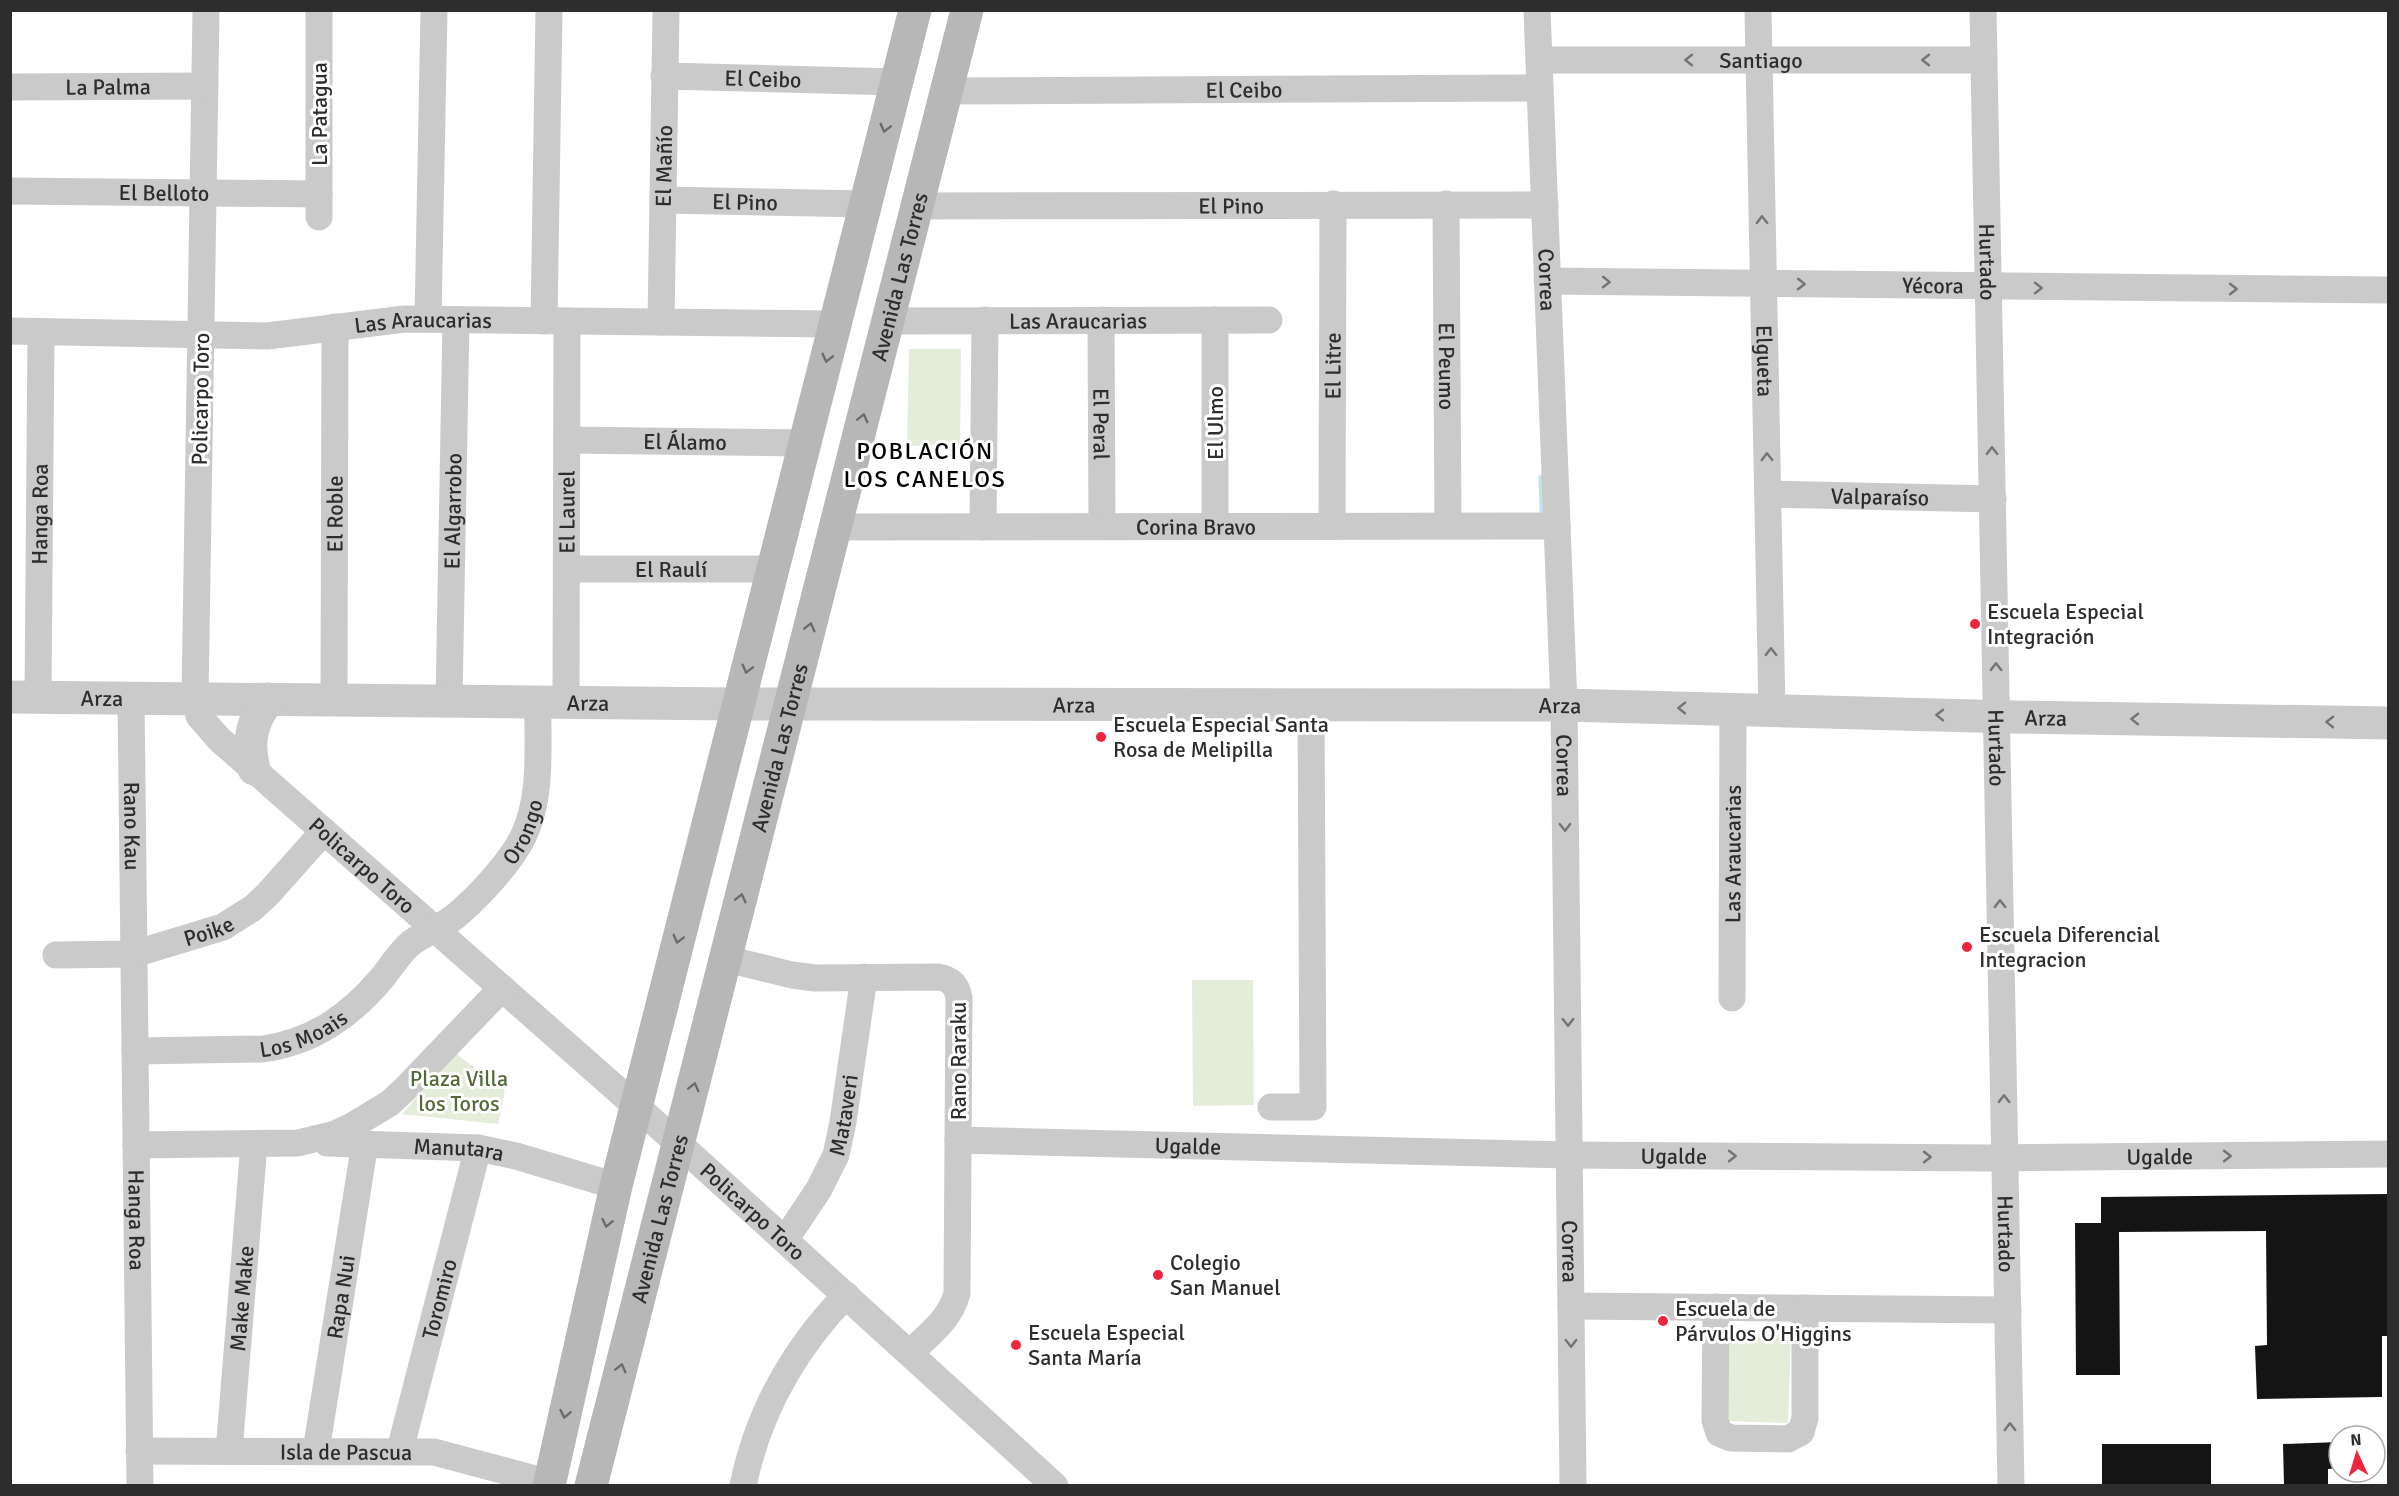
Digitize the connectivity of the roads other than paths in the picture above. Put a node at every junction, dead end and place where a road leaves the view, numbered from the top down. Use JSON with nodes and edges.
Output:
{"nodes":[{"id":1,"x":206,"y":10,"type":"edge"},
{"id":2,"x":319,"y":10,"type":"edge"},
{"id":3,"x":434,"y":10,"type":"edge"},
{"id":4,"x":549,"y":10,"type":"edge"},
{"id":5,"x":666,"y":10,"type":"edge"},
{"id":6,"x":915,"y":10,"type":"edge"},
{"id":7,"x":967,"y":10,"type":"edge"},
{"id":8,"x":1537,"y":10,"type":"edge"},
{"id":9,"x":1758,"y":10,"type":"edge"},
{"id":10,"x":1983,"y":10,"type":"edge"},
{"id":11,"x":1539,"y":60,"type":"junction"},
{"id":12,"x":1759,"y":60,"type":"junction"},
{"id":13,"x":1984,"y":60,"type":"junction"},
{"id":14,"x":664,"y":76,"type":"junction"},
{"id":15,"x":897,"y":82,"type":"junction"},
{"id":16,"x":205,"y":86,"type":"junction"},
{"id":17,"x":10,"y":87,"type":"edge"},
{"id":18,"x":1540,"y":88,"type":"junction"},
{"id":19,"x":947,"y":91,"type":"junction"},
{"id":20,"x":10,"y":191,"type":"edge"},
{"id":21,"x":203,"y":193,"type":"junction"},
{"id":22,"x":663,"y":200,"type":"junction"},
{"id":23,"x":866,"y":204,"type":"junction"},
{"id":24,"x":1334,"y":204,"type":"junction"},
{"id":25,"x":1446,"y":204,"type":"junction"},
{"id":26,"x":1545,"y":205,"type":"junction"},
{"id":27,"x":319,"y":206,"type":"joint"},
{"id":28,"x":917,"y":206,"type":"junction"},
{"id":29,"x":1547,"y":281,"type":"junction"},
{"id":30,"x":1764,"y":284,"type":"junction"},
{"id":31,"x":1988,"y":287,"type":"junction"},
{"id":32,"x":2388,"y":290,"type":"edge"},
{"id":33,"x":428,"y":320,"type":"junction"},
{"id":34,"x":456,"y":320,"type":"junction"},
{"id":35,"x":985,"y":320,"type":"junction"},
{"id":36,"x":1101,"y":320,"type":"junction"},
{"id":37,"x":1215,"y":320,"type":"junction"},
{"id":38,"x":1269,"y":320,"type":"dead end"},
{"id":39,"x":556,"y":321,"type":"junction"},
{"id":40,"x":888,"y":321,"type":"junction"},
{"id":41,"x":661,"y":322,"type":"junction"},
{"id":42,"x":835,"y":324,"type":"junction"},
{"id":43,"x":335,"y":327,"type":"junction"},
{"id":44,"x":10,"y":331,"type":"edge"},
{"id":45,"x":41,"y":332,"type":"junction"},
{"id":46,"x":201,"y":334,"type":"junction"},
{"id":47,"x":567,"y":440,"type":"junction"},
{"id":48,"x":805,"y":443,"type":"junction"},
{"id":49,"x":1768,"y":494,"type":"junction"},
{"id":50,"x":1993,"y":499,"type":"junction"},
{"id":51,"x":1102,"y":526,"type":"junction"},
{"id":52,"x":1215,"y":526,"type":"junction"},
{"id":53,"x":1332,"y":526,"type":"junction"},
{"id":54,"x":1448,"y":526,"type":"junction"},
{"id":55,"x":1557,"y":526,"type":"junction"},
{"id":56,"x":836,"y":527,"type":"junction"},
{"id":57,"x":983,"y":527,"type":"junction"},
{"id":58,"x":567,"y":569,"type":"junction"},
{"id":59,"x":773,"y":569,"type":"junction"},
{"id":60,"x":24,"y":697,"type":"edge"},
{"id":61,"x":130,"y":698,"type":"junction"},
{"id":62,"x":195,"y":699,"type":"junction"},
{"id":63,"x":269,"y":699,"type":"junction"},
{"id":64,"x":334,"y":700,"type":"junction"},
{"id":65,"x":449,"y":701,"type":"junction"},
{"id":66,"x":552,"y":702,"type":"junction"},
{"id":67,"x":738,"y":704,"type":"junction"},
{"id":68,"x":790,"y":704,"type":"junction"},
{"id":69,"x":1311,"y":705,"type":"junction"},
{"id":70,"x":1564,"y":705,"type":"junction"},
{"id":71,"x":1733,"y":710,"type":"junction"},
{"id":72,"x":1772,"y":711,"type":"junction"},
{"id":73,"x":1997,"y":716,"type":"junction"},
{"id":74,"x":2388,"y":723,"type":"edge"},
{"id":75,"x":254,"y":769,"type":"junction"},
{"id":76,"x":324,"y":831,"type":"junction"},
{"id":77,"x":435,"y":929,"type":"junction"},
{"id":78,"x":134,"y":954,"type":"junction"},
{"id":79,"x":56,"y":956,"type":"dead end"},
{"id":80,"x":726,"y":959,"type":"junction"},
{"id":81,"x":864,"y":977,"type":"junction"},
{"id":82,"x":502,"y":988,"type":"junction"},
{"id":83,"x":1732,"y":998,"type":"dead end"},
{"id":84,"x":135,"y":1051,"type":"junction"},
{"id":85,"x":636,"y":1105,"type":"junction"},
{"id":86,"x":1271,"y":1107,"type":"dead end"},
{"id":87,"x":958,"y":1140,"type":"junction"},
{"id":88,"x":298,"y":1143,"type":"junction"},
{"id":89,"x":365,"y":1143,"type":"junction"},
{"id":90,"x":136,"y":1144,"type":"junction"},
{"id":91,"x":254,"y":1144,"type":"junction"},
{"id":92,"x":680,"y":1144,"type":"junction"},
{"id":93,"x":478,"y":1148,"type":"junction"},
{"id":94,"x":2388,"y":1154,"type":"edge"},
{"id":95,"x":1569,"y":1155,"type":"junction"},
{"id":96,"x":2005,"y":1157,"type":"junction"},
{"id":97,"x":616,"y":1186,"type":"junction"},
{"id":98,"x":785,"y":1240,"type":"junction"},
{"id":99,"x":846,"y":1295,"type":"junction"},
{"id":100,"x":1571,"y":1306,"type":"junction"},
{"id":101,"x":1716,"y":1307,"type":"junction"},
{"id":102,"x":1805,"y":1308,"type":"junction"},
{"id":103,"x":2008,"y":1310,"type":"junction"},
{"id":104,"x":910,"y":1353,"type":"junction"},
{"id":105,"x":400,"y":1450,"type":"junction"},
{"id":106,"x":229,"y":1451,"type":"junction"},
{"id":107,"x":315,"y":1451,"type":"junction"},
{"id":108,"x":139,"y":1452,"type":"junction"},
{"id":109,"x":550,"y":1484,"type":"edge"},
{"id":110,"x":140,"y":1485,"type":"edge"},
{"id":111,"x":591,"y":1485,"type":"edge"},
{"id":112,"x":743,"y":1485,"type":"edge"},
{"id":113,"x":1055,"y":1485,"type":"edge"},
{"id":114,"x":1573,"y":1485,"type":"edge"},
{"id":115,"x":2011,"y":1485,"type":"edge"}],
"edges":[{"from":1,"to":16,"type":"street","name":"Policarpo Toro"},
{"from":2,"to":27,"type":"street","name":"La Patagua"},
{"from":3,"to":33,"type":"street"},
{"from":4,"to":39,"type":"street","name":"El Laurel"},
{"from":5,"to":14,"type":"street","name":"El Mañío"},
{"from":6,"to":15,"type":"main road"},
{"from":7,"to":19,"type":"main road","name":"Avenida Las Torres"},
{"from":8,"to":11,"type":"street","name":"Correa"},
{"from":9,"to":12,"type":"street","name":"Elgueta"},
{"from":10,"to":13,"type":"street","name":"Hurtado"},
{"from":12,"to":11,"type":"street","name":"Santiago","one_way":true},
{"from":11,"to":18,"type":"street","name":"Correa"},
{"from":13,"to":12,"type":"street","name":"Santiago","one_way":true},
{"from":30,"to":12,"type":"street","name":"Elgueta","one_way":true},
{"from":13,"to":31,"type":"street","name":"Hurtado"},
{"from":14,"to":15,"type":"street","name":"El Ceibo"},
{"from":14,"to":22,"type":"street","name":"El Mañío"},
{"from":15,"to":23,"type":"main road","one_way":true},
{"from":16,"to":17,"type":"street","name":"La Palma"},
{"from":16,"to":21,"type":"street","name":"Policarpo Toro"},
{"from":18,"to":19,"type":"street","name":"El Ceibo"},
{"from":18,"to":26,"type":"street","name":"Correa"},
{"from":19,"to":28,"type":"main road","name":"Avenida Las Torres"},
{"from":20,"to":21,"type":"street","name":"El Belloto"},
{"from":21,"to":27,"type":"street","name":"El Belloto"},
{"from":21,"to":46,"type":"street","name":"Policarpo Toro"},
{"from":22,"to":23,"type":"street","name":"El Pino"},
{"from":22,"to":41,"type":"street","name":"El Mañío"},
{"from":23,"to":42,"type":"main road"},
{"from":24,"to":25,"type":"street","name":"El Pino"},
{"from":24,"to":28,"type":"street","name":"El Pino"},
{"from":24,"to":53,"type":"street","name":"El Litre"},
{"from":25,"to":26,"type":"street","name":"El Pino"},
{"from":25,"to":54,"type":"street","name":"El Peumo"},
{"from":26,"to":29,"type":"street","name":"Correa"},
{"from":28,"to":40,"type":"main road","name":"Avenida Las Torres"},
{"from":29,"to":30,"type":"street","name":"Yécora","one_way":true},
{"from":29,"to":55,"type":"street","name":"Correa"},
{"from":30,"to":31,"type":"street","name":"Yécora","one_way":true},
{"from":49,"to":30,"type":"street","name":"Elgueta","one_way":true},
{"from":31,"to":32,"type":"street","name":"Yécora","one_way":true},
{"from":50,"to":31,"type":"street","name":"Hurtado","one_way":true},
{"from":33,"to":34,"type":"street","name":"Las Araucarias"},
{"from":33,"to":43,"type":"street","name":"Las Araucarias"},
{"from":34,"to":39,"type":"street","name":"Las Araucarias"},
{"from":34,"to":65,"type":"street","name":"El Algarrobo"},
{"from":35,"to":36,"type":"street","name":"Las Araucarias"},
{"from":35,"to":40,"type":"street","name":"Las Araucarias"},
{"from":35,"to":57,"type":"street"},
{"from":36,"to":37,"type":"street","name":"Las Araucarias"},
{"from":36,"to":51,"type":"street","name":"El Peral"},
{"from":37,"to":38,"type":"street","name":"Las Araucarias"},
{"from":37,"to":52,"type":"street","name":"El Ulmo"},
{"from":39,"to":41,"type":"street","name":"Las Araucarias"},
{"from":39,"to":47,"type":"street","name":"El Laurel"},
{"from":56,"to":40,"type":"main road","name":"Avenida Las Torres","one_way":true},
{"from":41,"to":42,"type":"street","name":"Las Araucarias"},
{"from":42,"to":48,"type":"main road","one_way":true},
{"from":43,"to":46,"type":"street","name":"Las Araucarias"},
{"from":43,"to":64,"type":"street","name":"El Roble"},
{"from":44,"to":45,"type":"street","name":"Las Araucarias"},
{"from":45,"to":46,"type":"street","name":"Las Araucarias"},
{"from":45,"to":60,"type":"street","name":"Hanga Roa"},
{"from":46,"to":62,"type":"street","name":"Policarpo Toro"},
{"from":47,"to":48,"type":"street","name":"El Álamo"},
{"from":47,"to":58,"type":"street","name":"El Laurel"},
{"from":48,"to":59,"type":"main road"},
{"from":49,"to":50,"type":"street","name":"Valparaíso"},
{"from":72,"to":49,"type":"street","name":"Elgueta","one_way":true},
{"from":73,"to":50,"type":"street","name":"Hurtado","one_way":true},
{"from":51,"to":52,"type":"street","name":"Corina Bravo"},
{"from":51,"to":57,"type":"street","name":"Corina Bravo"},
{"from":52,"to":53,"type":"street","name":"Corina Bravo"},
{"from":53,"to":54,"type":"street","name":"Corina Bravo"},
{"from":54,"to":55,"type":"street","name":"Corina Bravo"},
{"from":55,"to":70,"type":"street","name":"Correa"},
{"from":56,"to":57,"type":"street","name":"Corina Bravo"},
{"from":68,"to":56,"type":"main road","name":"Avenida Las Torres","one_way":true},
{"from":58,"to":59,"type":"street","name":"El Raulí"},
{"from":58,"to":66,"type":"street","name":"El Laurel"},
{"from":59,"to":67,"type":"main road","one_way":true},
{"from":60,"to":61,"type":"street","name":"Arza"},
{"from":61,"to":62,"type":"street","name":"Arza"},
{"from":61,"to":78,"type":"street","name":"Rano Kau"},
{"from":62,"to":63,"type":"street","name":"Arza"},
{"from":62,"to":75,"type":"street","name":"Policarpo Toro"},
{"from":63,"to":64,"type":"street","name":"Arza"},
{"from":63,"to":75,"type":"street"},
{"from":64,"to":65,"type":"street","name":"Arza"},
{"from":65,"to":66,"type":"street","name":"Arza"},
{"from":66,"to":67,"type":"street","name":"Arza"},
{"from":66,"to":77,"type":"street","name":"Orongo"},
{"from":67,"to":68,"type":"street","name":"Arza"},
{"from":67,"to":85,"type":"main road","one_way":true},
{"from":68,"to":69,"type":"street","name":"Arza"},
{"from":80,"to":68,"type":"main road","name":"Avenida Las Torres","one_way":true},
{"from":69,"to":70,"type":"street","name":"Arza"},
{"from":69,"to":86,"type":"street"},
{"from":71,"to":70,"type":"street","name":"Arza","one_way":true},
{"from":70,"to":95,"type":"street","name":"Correa","one_way":true},
{"from":71,"to":72,"type":"street","name":"Arza"},
{"from":71,"to":83,"type":"street","name":"Las Araucarias"},
{"from":73,"to":72,"type":"street","name":"Arza","one_way":true},
{"from":74,"to":73,"type":"street","name":"Arza","one_way":true},
{"from":96,"to":73,"type":"street","name":"Hurtado","one_way":true},
{"from":75,"to":76,"type":"street","name":"Policarpo Toro"},
{"from":76,"to":77,"type":"street","name":"Policarpo Toro"},
{"from":76,"to":78,"type":"street","name":"Poike"},
{"from":77,"to":82,"type":"street","name":"Policarpo Toro"},
{"from":77,"to":84,"type":"street","name":"Los Moais"},
{"from":78,"to":79,"type":"street","name":"Poike"},
{"from":78,"to":84,"type":"street","name":"Hanga Roa"},
{"from":80,"to":81,"type":"street","name":"Rano Raraku"},
{"from":92,"to":80,"type":"main road","name":"Avenida Las Torres","one_way":true},
{"from":81,"to":87,"type":"street","name":"Rano Raraku"},
{"from":81,"to":98,"type":"street","name":"Mataveri"},
{"from":82,"to":85,"type":"street","name":"Policarpo Toro"},
{"from":82,"to":88,"type":"street","name":"Manutara"},
{"from":84,"to":90,"type":"street","name":"Hanga Roa"},
{"from":85,"to":92,"type":"street","name":"Policarpo Toro"},
{"from":85,"to":97,"type":"main road"},
{"from":87,"to":95,"type":"street","name":"Ugalde"},
{"from":87,"to":104,"type":"street","name":"Rano Raraku"},
{"from":88,"to":89,"type":"street","name":"Manutara"},
{"from":88,"to":91,"type":"street","name":"Manutara"},
{"from":89,"to":93,"type":"street","name":"Manutara"},
{"from":89,"to":107,"type":"street","name":"Rapa Nui"},
{"from":90,"to":91,"type":"street","name":"Manutara"},
{"from":90,"to":108,"type":"street","name":"Hanga Roa"},
{"from":91,"to":106,"type":"street","name":"Make Make"},
{"from":92,"to":98,"type":"street","name":"Policarpo Toro"},
{"from":111,"to":92,"type":"main road","name":"Avenida Las Torres","one_way":true},
{"from":93,"to":97,"type":"street","name":"Manutara"},
{"from":93,"to":105,"type":"street","name":"Toromiro"},
{"from":96,"to":94,"type":"street","name":"Ugalde","one_way":true},
{"from":95,"to":96,"type":"street","name":"Ugalde","one_way":true},
{"from":95,"to":100,"type":"street","name":"Correa"},
{"from":96,"to":103,"type":"street","name":"Hurtado"},
{"from":97,"to":109,"type":"main road","one_way":true},
{"from":98,"to":99,"type":"street","name":"Policarpo Toro"},
{"from":99,"to":104,"type":"street","name":"Policarpo Toro"},
{"from":99,"to":112,"type":"street"},
{"from":100,"to":101,"type":"street"},
{"from":100,"to":114,"type":"street","name":"Correa","one_way":true},
{"from":101,"to":102,"type":"street"},
{"from":101,"to":102,"type":"street"},
{"from":102,"to":103,"type":"street"},
{"from":115,"to":103,"type":"street","name":"Hurtado","one_way":true},
{"from":104,"to":113,"type":"street","name":"Policarpo Toro"},
{"from":105,"to":107,"type":"street","name":"Isla de Pascua"},
{"from":105,"to":109,"type":"street","name":"Isla de Pascua"},
{"from":106,"to":107,"type":"street","name":"Isla de Pascua"},
{"from":106,"to":108,"type":"street","name":"Isla de Pascua"},
{"from":108,"to":110,"type":"street","name":"Hanga Roa"}]}
